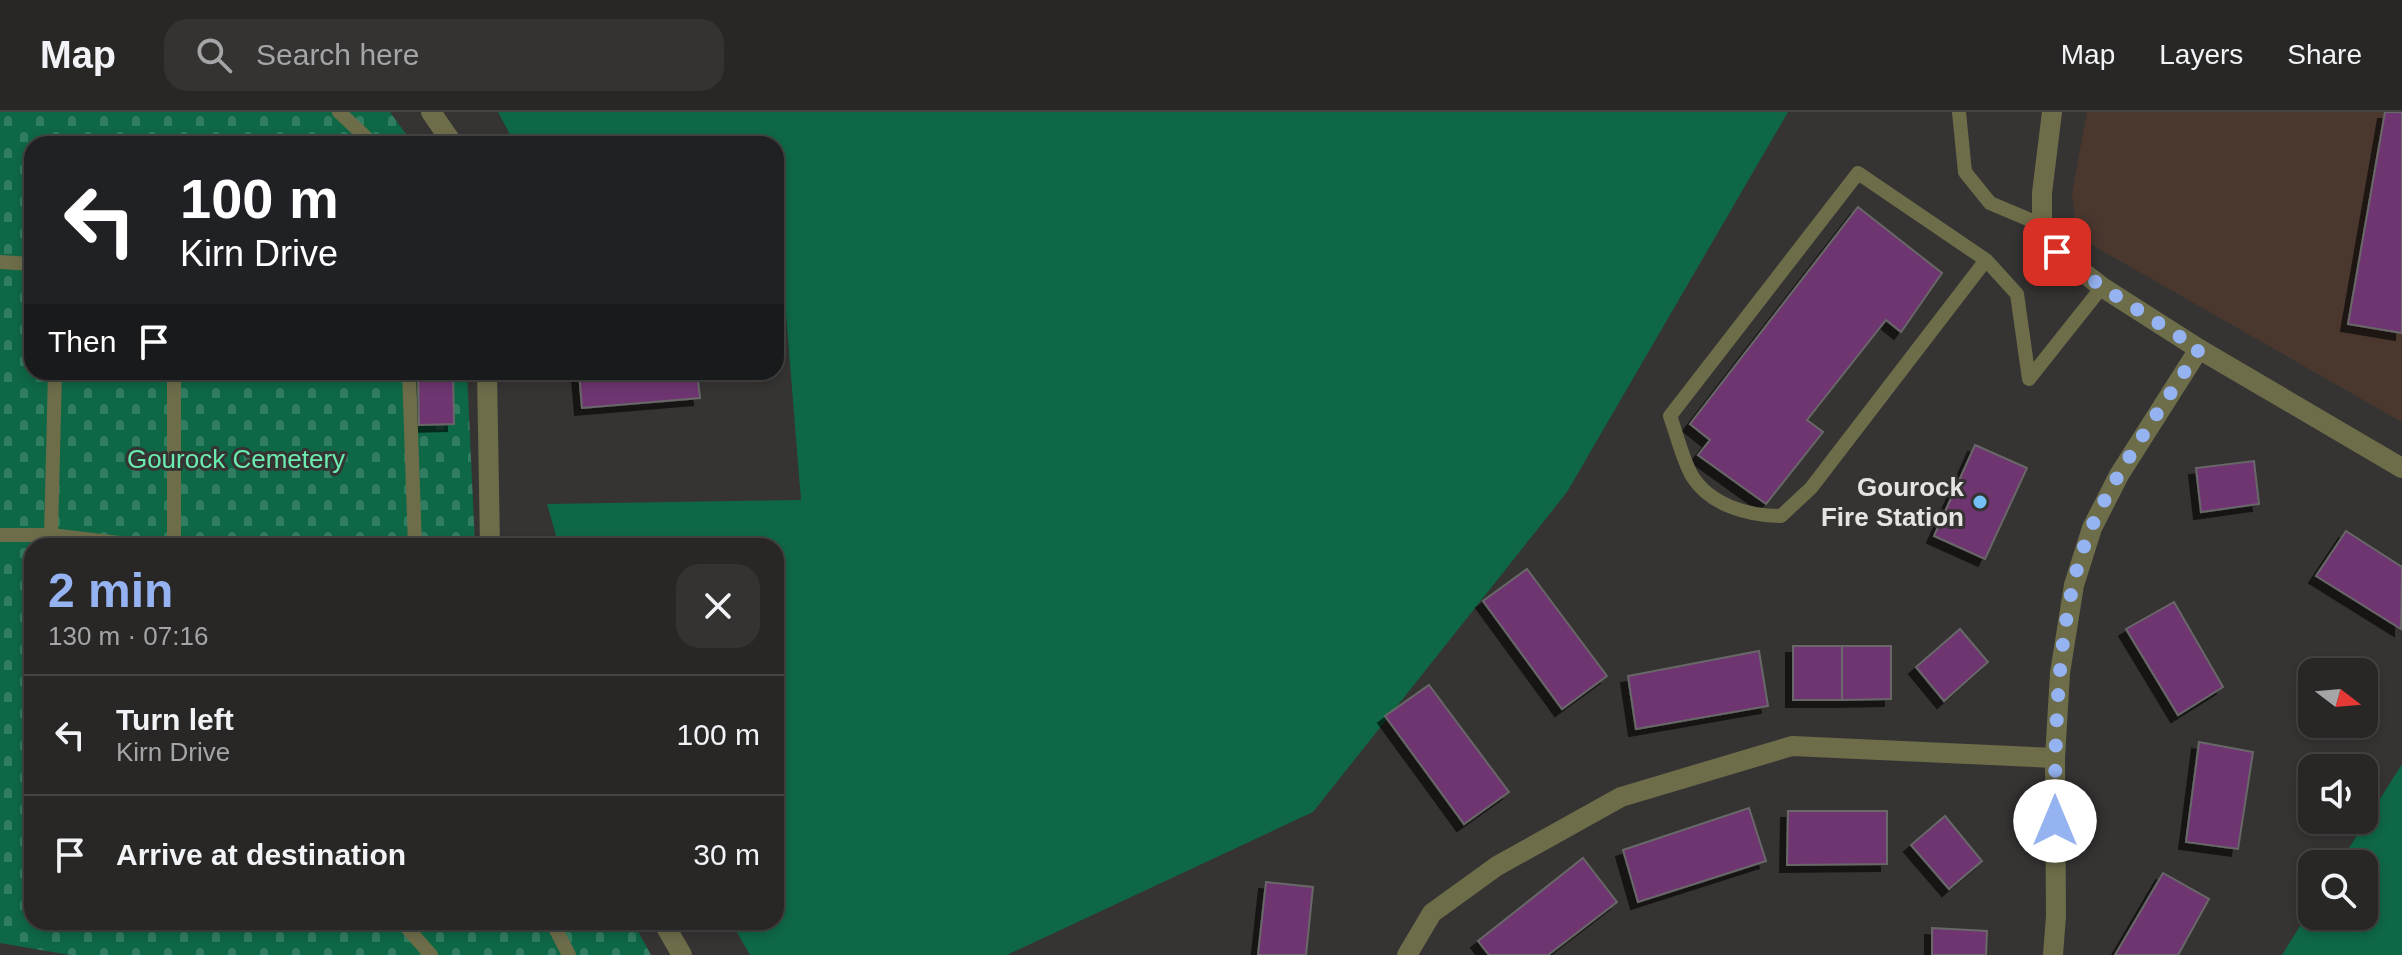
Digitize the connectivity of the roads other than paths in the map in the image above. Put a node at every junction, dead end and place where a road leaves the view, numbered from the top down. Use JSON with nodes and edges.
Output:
{"nodes":[{"id":1,"x":339,"y":112,"type":"edge"},
{"id":2,"x":431,"y":112,"type":"edge"},
{"id":3,"x":1959,"y":112,"type":"edge"},
{"id":4,"x":2052,"y":112,"type":"edge"},
{"id":5,"x":364,"y":136,"type":"edge"},
{"id":6,"x":448,"y":136,"type":"edge"},
{"id":7,"x":2042,"y":225,"type":"junction"},
{"id":8,"x":1986,"y":260,"type":"junction"},
{"id":9,"x":0,"y":262,"type":"edge"},
{"id":10,"x":24,"y":264,"type":"edge"},
{"id":11,"x":2102,"y":287,"type":"junction"},
{"id":12,"x":2199,"y":349,"type":"junction"},
{"id":13,"x":55,"y":380,"type":"edge"},
{"id":14,"x":174,"y":380,"type":"edge"},
{"id":15,"x":409,"y":380,"type":"edge"},
{"id":16,"x":487,"y":380,"type":"edge"},
{"id":17,"x":2402,"y":468,"type":"edge"},
{"id":18,"x":0,"y":535,"type":"edge"},
{"id":19,"x":51,"y":535,"type":"junction"},
{"id":20,"x":76,"y":538,"type":"edge"},
{"id":21,"x":174,"y":538,"type":"edge"},
{"id":22,"x":415,"y":538,"type":"edge"},
{"id":23,"x":490,"y":538,"type":"edge"},
{"id":24,"x":2055,"y":758,"type":"junction"},
{"id":25,"x":409,"y":930,"type":"edge"},
{"id":26,"x":556,"y":930,"type":"edge"},
{"id":27,"x":668,"y":930,"type":"edge"},
{"id":28,"x":431,"y":955,"type":"edge"},
{"id":29,"x":569,"y":955,"type":"edge"},
{"id":30,"x":682,"y":955,"type":"edge"},
{"id":31,"x":1407,"y":955,"type":"edge"},
{"id":32,"x":2053,"y":955,"type":"edge"}],
"edges":[{"from":1,"to":5,"type":"lane"},
{"from":2,"to":6,"type":"street"},
{"from":3,"to":7,"type":"lane"},
{"from":4,"to":7,"type":"street"},
{"from":7,"to":11,"type":"street"},
{"from":8,"to":8,"type":"lane"},
{"from":8,"to":11,"type":"lane"},
{"from":9,"to":10,"type":"lane"},
{"from":11,"to":12,"type":"street"},
{"from":12,"to":17,"type":"street"},
{"from":12,"to":24,"type":"street"},
{"from":13,"to":19,"type":"lane"},
{"from":14,"to":21,"type":"lane"},
{"from":15,"to":22,"type":"lane"},
{"from":16,"to":23,"type":"street"},
{"from":18,"to":19,"type":"lane"},
{"from":19,"to":20,"type":"lane"},
{"from":24,"to":31,"type":"street"},
{"from":24,"to":32,"type":"street"},
{"from":25,"to":28,"type":"lane"},
{"from":26,"to":29,"type":"lane"},
{"from":27,"to":30,"type":"street"}]}
